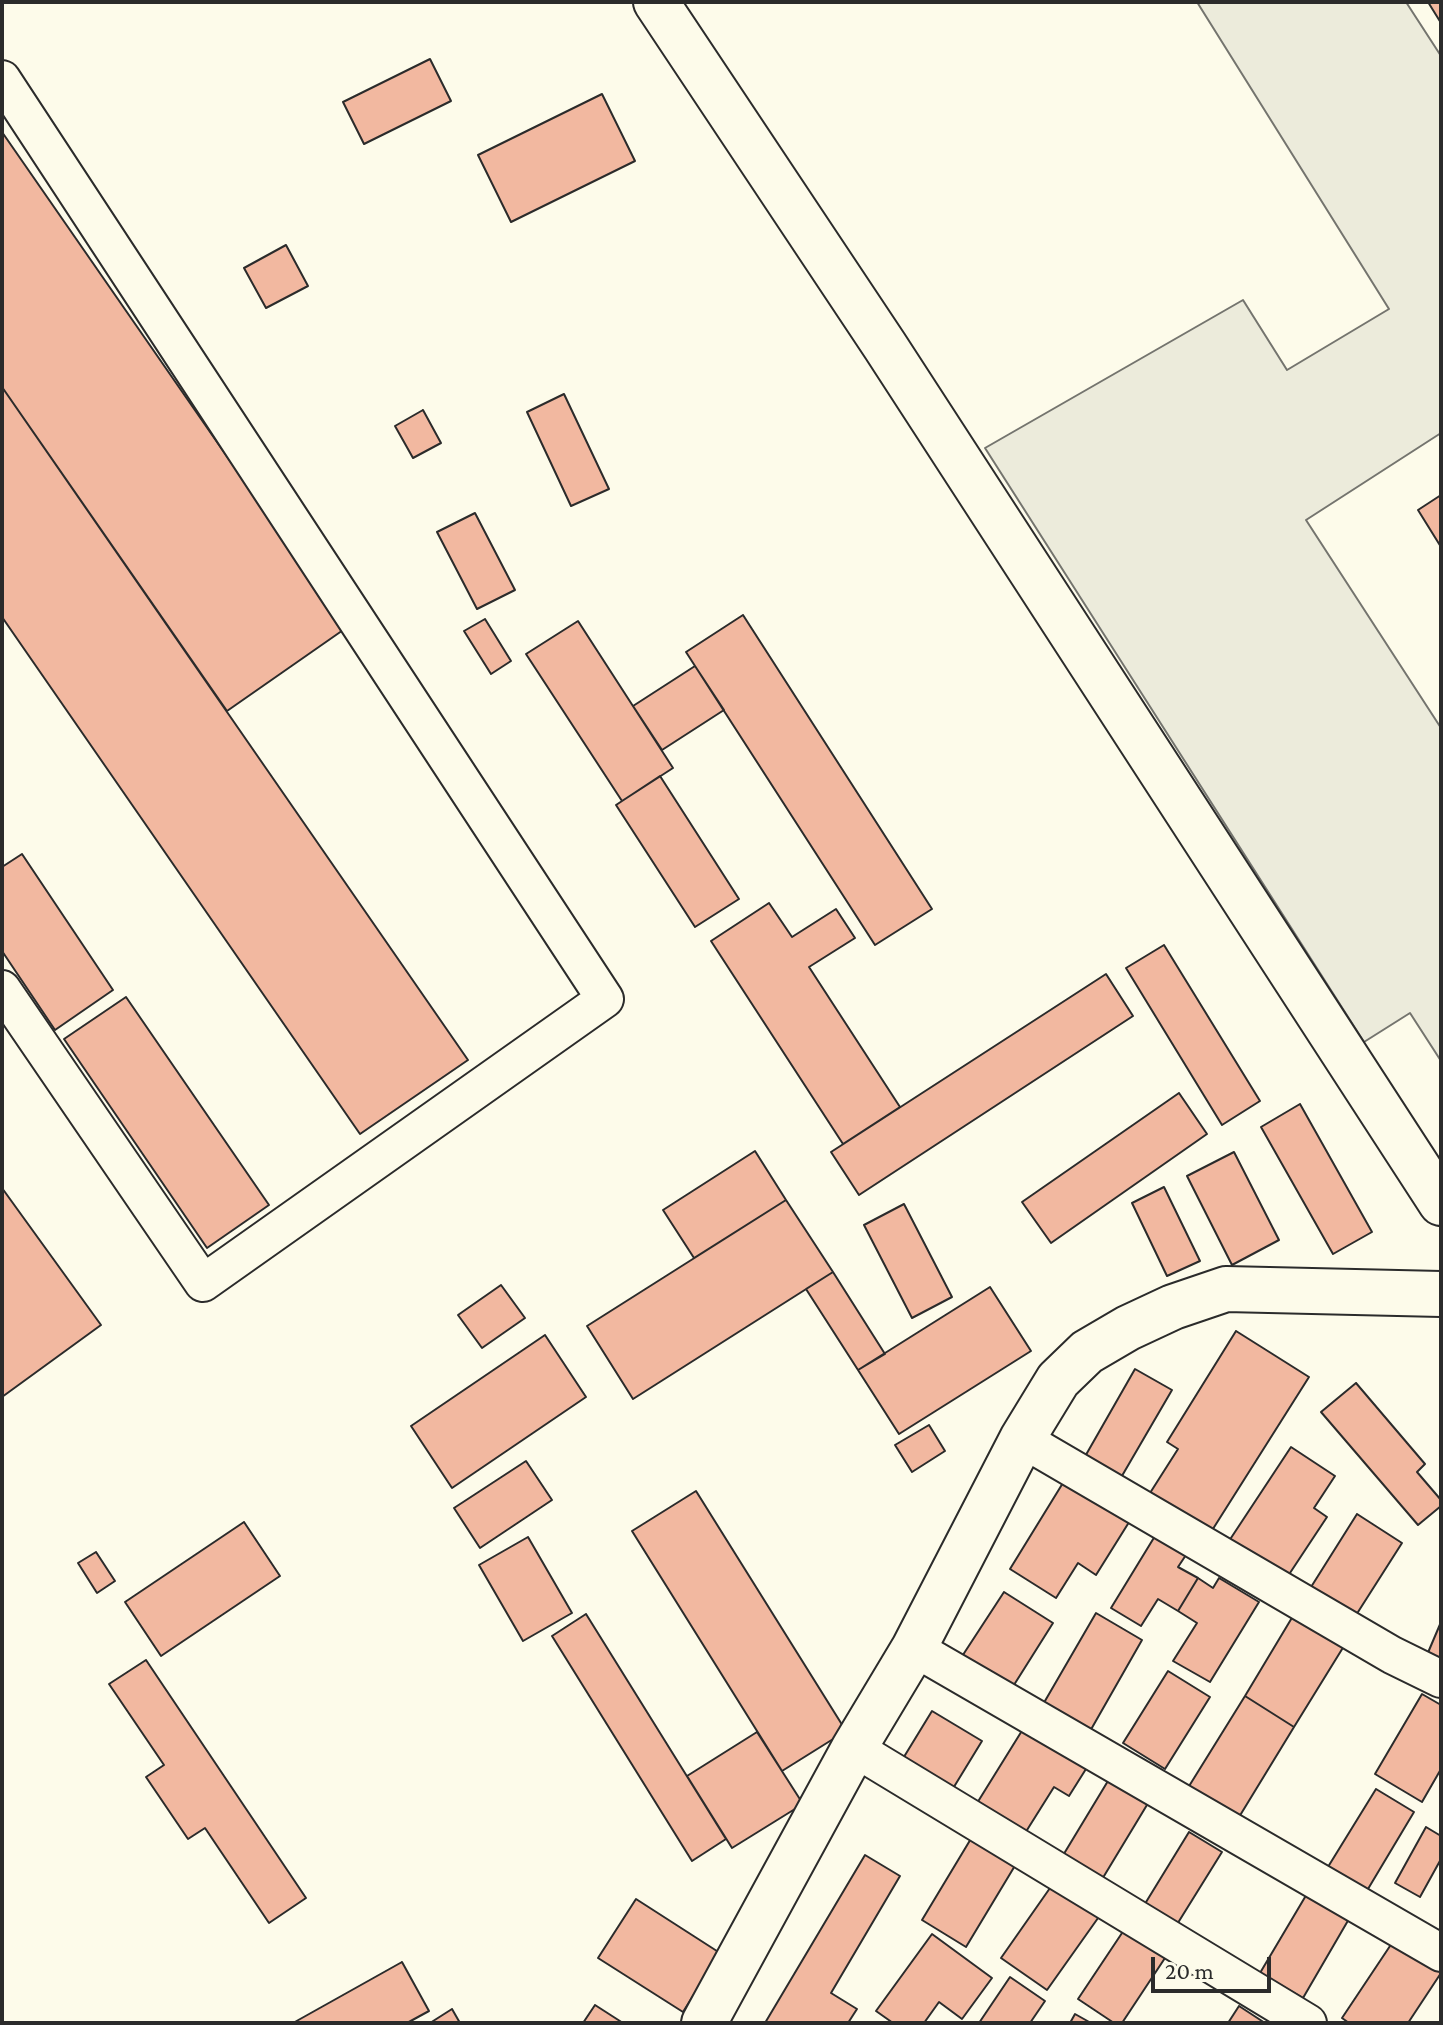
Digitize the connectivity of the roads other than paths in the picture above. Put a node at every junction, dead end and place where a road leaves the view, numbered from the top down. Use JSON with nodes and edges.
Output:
{"nodes":[{"id":1,"x":656,"y":2,"type":"edge"},
{"id":2,"x":2,"y":79,"type":"edge"},
{"id":3,"x":2,"y":989,"type":"edge"},
{"id":4,"x":1441,"y":1203,"type":"edge"},
{"id":5,"x":1441,"y":1294,"type":"edge"},
{"id":6,"x":1022,"y":1439,"type":"junction"},
{"id":7,"x":914,"y":1648,"type":"junction"},
{"id":8,"x":1441,"y":1679,"type":"edge"},
{"id":9,"x":854,"y":1748,"type":"junction"},
{"id":10,"x":1441,"y":1953,"type":"edge"},
{"id":11,"x":704,"y":2023,"type":"edge"},
{"id":12,"x":1308,"y":2023,"type":"edge"}],
"edges":[{"from":1,"to":4,"type":"main road"},
{"from":2,"to":3,"type":"street"},
{"from":5,"to":6,"type":"main road"},
{"from":6,"to":7,"type":"main road"},
{"from":6,"to":8,"type":"street"},
{"from":7,"to":9,"type":"main road"},
{"from":7,"to":10,"type":"street"},
{"from":9,"to":11,"type":"main road"},
{"from":9,"to":12,"type":"street"}]}
